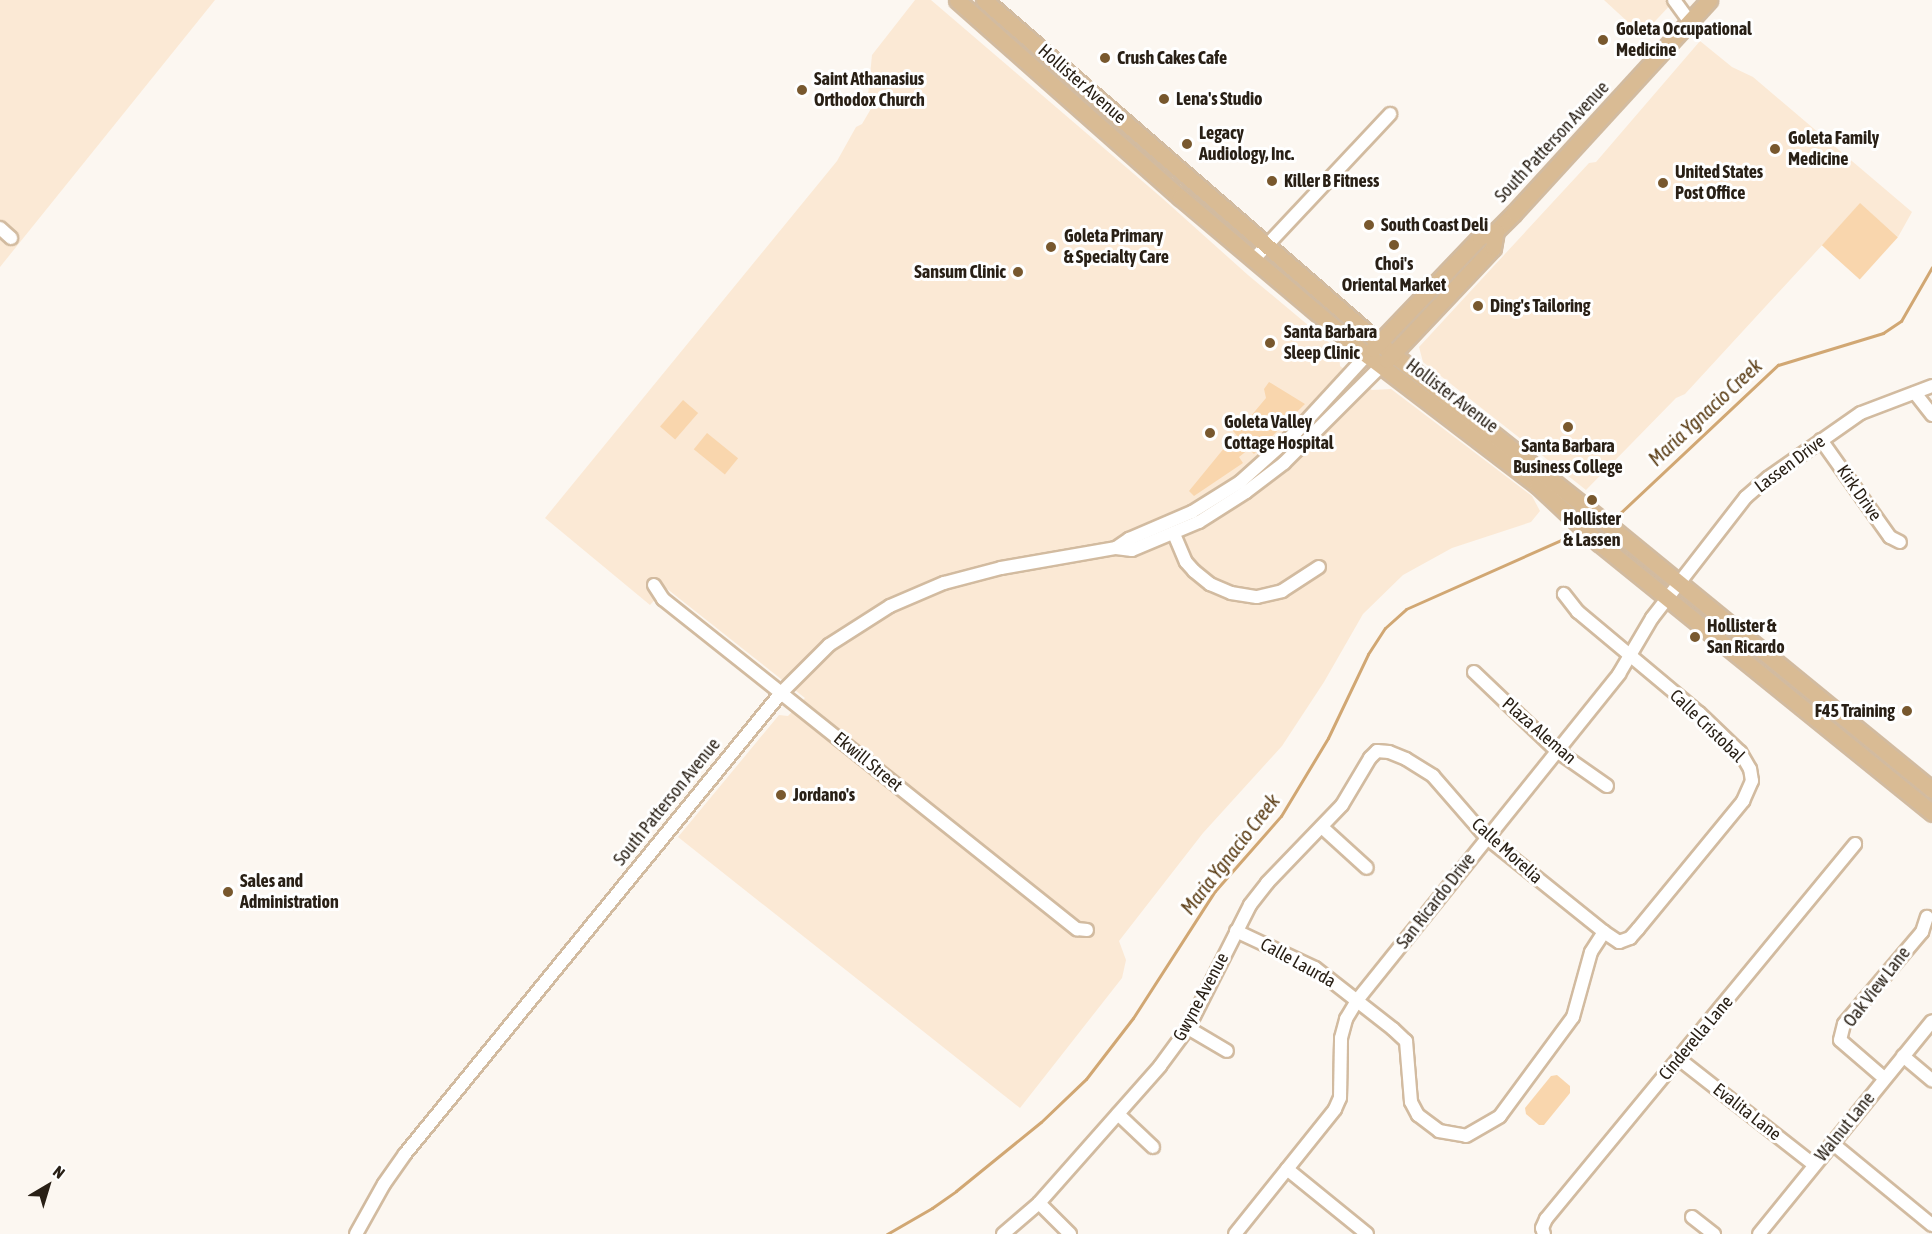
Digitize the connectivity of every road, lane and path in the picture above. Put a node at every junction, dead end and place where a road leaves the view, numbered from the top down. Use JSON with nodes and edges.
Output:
{"nodes":[{"id":1,"x":957,"y":0,"type":"edge"},
{"id":2,"x":984,"y":0,"type":"edge"},
{"id":3,"x":1674,"y":0,"type":"edge"},
{"id":4,"x":1709,"y":0,"type":"edge"},
{"id":5,"x":1689,"y":21,"type":"junction"},
{"id":6,"x":1390,"y":114,"type":"dead end"},
{"id":7,"x":0,"y":228,"type":"edge"},
{"id":8,"x":1496,"y":231,"type":"junction"},
{"id":9,"x":11,"y":238,"type":"dead end"},
{"id":10,"x":1265,"y":245,"type":"junction"},
{"id":11,"x":1254,"y":259,"type":"junction"},
{"id":12,"x":1379,"y":343,"type":"junction"},
{"id":13,"x":1393,"y":354,"type":"junction"},
{"id":14,"x":1367,"y":355,"type":"junction"},
{"id":15,"x":1381,"y":366,"type":"junction"},
{"id":16,"x":1932,"y":387,"type":"edge"},
{"id":17,"x":1916,"y":393,"type":"junction"},
{"id":18,"x":1932,"y":415,"type":"edge"},
{"id":19,"x":1821,"y":440,"type":"junction"},
{"id":20,"x":1174,"y":534,"type":"junction"},
{"id":21,"x":1899,"y":542,"type":"dead end"},
{"id":22,"x":1116,"y":548,"type":"junction"},
{"id":23,"x":1318,"y":567,"type":"dead end"},
{"id":24,"x":1679,"y":583,"type":"junction"},
{"id":25,"x":654,"y":585,"type":"dead end"},
{"id":26,"x":1564,"y":594,"type":"dead end"},
{"id":27,"x":1667,"y":598,"type":"junction"},
{"id":28,"x":1630,"y":656,"type":"junction"},
{"id":29,"x":1474,"y":672,"type":"dead end"},
{"id":30,"x":781,"y":693,"type":"junction"},
{"id":31,"x":1382,"y":750,"type":"joint"},
{"id":32,"x":1557,"y":751,"type":"junction"},
{"id":33,"x":1607,"y":786,"type":"dead end"},
{"id":34,"x":1932,"y":790,"type":"edge"},
{"id":35,"x":1932,"y":813,"type":"edge"},
{"id":36,"x":1323,"y":828,"type":"junction"},
{"id":37,"x":1486,"y":837,"type":"junction"},
{"id":38,"x":1856,"y":844,"type":"dead end"},
{"id":39,"x":1367,"y":868,"type":"dead end"},
{"id":40,"x":1927,"y":917,"type":"dead end"},
{"id":41,"x":1087,"y":930,"type":"dead end"},
{"id":42,"x":1236,"y":931,"type":"junction"},
{"id":43,"x":1604,"y":932,"type":"junction"},
{"id":44,"x":1358,"y":999,"type":"junction"},
{"id":45,"x":1932,"y":1021,"type":"edge"},
{"id":46,"x":1188,"y":1028,"type":"junction"},
{"id":47,"x":1227,"y":1051,"type":"dead end"},
{"id":48,"x":1903,"y":1056,"type":"junction"},
{"id":49,"x":1678,"y":1059,"type":"junction"},
{"id":50,"x":1884,"y":1078,"type":"junction"},
{"id":51,"x":1932,"y":1080,"type":"edge"},
{"id":52,"x":1118,"y":1114,"type":"junction"},
{"id":53,"x":1832,"y":1143,"type":"junction"},
{"id":54,"x":1153,"y":1147,"type":"dead end"},
{"id":55,"x":1815,"y":1165,"type":"junction"},
{"id":56,"x":1287,"y":1169,"type":"junction"},
{"id":57,"x":1040,"y":1203,"type":"junction"},
{"id":58,"x":1692,"y":1217,"type":"dead end"},
{"id":59,"x":1932,"y":1225,"type":"edge"},
{"id":60,"x":1765,"y":1232,"type":"edge"},
{"id":61,"x":356,"y":1234,"type":"edge"},
{"id":62,"x":1003,"y":1234,"type":"edge"},
{"id":63,"x":1070,"y":1234,"type":"edge"},
{"id":64,"x":1235,"y":1234,"type":"edge"},
{"id":65,"x":1367,"y":1234,"type":"edge"},
{"id":66,"x":1544,"y":1234,"type":"edge"},
{"id":67,"x":1713,"y":1234,"type":"edge"}],
"edges":[{"from":1,"to":11,"type":"main road","name":"Hollister Avenue"},
{"from":2,"to":10,"type":"main road","name":"Hollister Avenue"},
{"from":3,"to":5,"type":"street"},
{"from":4,"to":5,"type":"main road","name":"South Patterson Avenue"},
{"from":5,"to":8,"type":"main road","name":"South Patterson Avenue"},
{"from":6,"to":10,"type":"street"},
{"from":7,"to":9,"type":"street"},
{"from":8,"to":12,"type":"main road","name":"South Patterson Avenue"},
{"from":8,"to":13,"type":"main road","name":"South Patterson Avenue"},
{"from":10,"to":11,"type":"street"},
{"from":10,"to":12,"type":"main road","name":"Hollister Avenue"},
{"from":11,"to":14,"type":"main road","name":"Hollister Avenue"},
{"from":12,"to":13,"type":"main road","name":"Hollister Avenue"},
{"from":12,"to":14,"type":"main road","name":"South Patterson Avenue"},
{"from":13,"to":15,"type":"main road","name":"South Patterson Avenue"},
{"from":13,"to":24,"type":"main road","name":"Hollister Avenue"},
{"from":14,"to":15,"type":"main road","name":"Hollister Avenue"},
{"from":14,"to":22,"type":"street","name":"South Patterson Avenue"},
{"from":15,"to":20,"type":"street","name":"South Patterson Avenue"},
{"from":15,"to":27,"type":"main road","name":"Hollister Avenue"},
{"from":16,"to":17,"type":"street","name":"Lassen Drive"},
{"from":17,"to":18,"type":"street"},
{"from":17,"to":19,"type":"street","name":"Lassen Drive"},
{"from":19,"to":21,"type":"street","name":"Kirk Drive"},
{"from":19,"to":24,"type":"street","name":"Lassen Drive"},
{"from":20,"to":22,"type":"street","name":"South Patterson Avenue"},
{"from":20,"to":23,"type":"street"},
{"from":22,"to":30,"type":"street","name":"South Patterson Avenue"},
{"from":24,"to":27,"type":"street","name":"San Ricardo Drive"},
{"from":24,"to":34,"type":"main road","name":"Hollister Avenue"},
{"from":25,"to":30,"type":"street","name":"Ekwill Street"},
{"from":26,"to":28,"type":"street","name":"Calle Cristobal"},
{"from":27,"to":28,"type":"street","name":"San Ricardo Drive"},
{"from":27,"to":35,"type":"main road","name":"Hollister Avenue"},
{"from":28,"to":32,"type":"street","name":"San Ricardo Drive"},
{"from":28,"to":43,"type":"street","name":"Calle Cristobal"},
{"from":29,"to":32,"type":"street","name":"Plaza Aleman"},
{"from":30,"to":41,"type":"street","name":"Ekwill Street"},
{"from":30,"to":61,"type":"street","name":"South Patterson Avenue"},
{"from":31,"to":36,"type":"street","name":"Gwyne Avenue"},
{"from":31,"to":37,"type":"street","name":"Calle Morelia"},
{"from":32,"to":33,"type":"street","name":"Plaza Aleman"},
{"from":32,"to":37,"type":"street","name":"San Ricardo Drive"},
{"from":36,"to":39,"type":"street"},
{"from":36,"to":42,"type":"street","name":"Gwyne Avenue"},
{"from":37,"to":43,"type":"street","name":"Calle Morelia"},
{"from":37,"to":44,"type":"street","name":"San Ricardo Drive"},
{"from":38,"to":49,"type":"street","name":"Cinderella Lane"},
{"from":40,"to":50,"type":"street","name":"Oak View Lane"},
{"from":42,"to":44,"type":"street","name":"Calle Laurda"},
{"from":42,"to":46,"type":"street","name":"Gwyne Avenue"},
{"from":43,"to":44,"type":"street","name":"Calle Laurda"},
{"from":44,"to":56,"type":"street","name":"San Ricardo Drive"},
{"from":45,"to":48,"type":"street","name":"Walnut Lane"},
{"from":46,"to":47,"type":"street"},
{"from":46,"to":52,"type":"street","name":"Gwyne Avenue"},
{"from":48,"to":50,"type":"street","name":"Walnut Lane"},
{"from":48,"to":51,"type":"street"},
{"from":49,"to":55,"type":"street","name":"Evalita Lane"},
{"from":49,"to":66,"type":"street","name":"Cinderella Lane"},
{"from":50,"to":53,"type":"street","name":"Walnut Lane"},
{"from":52,"to":54,"type":"street"},
{"from":52,"to":57,"type":"street","name":"Gwyne Avenue"},
{"from":53,"to":55,"type":"street","name":"Walnut Lane"},
{"from":53,"to":59,"type":"street"},
{"from":55,"to":60,"type":"street","name":"Walnut Lane"},
{"from":56,"to":64,"type":"street","name":"San Ricardo Drive"},
{"from":56,"to":65,"type":"street"},
{"from":57,"to":62,"type":"street","name":"Gwyne Avenue"},
{"from":57,"to":63,"type":"street"},
{"from":58,"to":67,"type":"street"}]}
